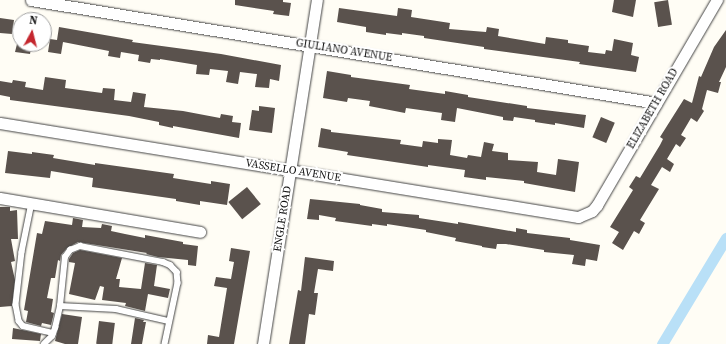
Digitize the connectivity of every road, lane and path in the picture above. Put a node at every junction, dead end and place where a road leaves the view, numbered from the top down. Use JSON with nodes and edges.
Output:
{"nodes":[{"id":1,"x":31,"y":0,"type":"edge"},
{"id":2,"x":317,"y":0,"type":"edge"},
{"id":3,"x":717,"y":0,"type":"edge"},
{"id":4,"x":310,"y":46,"type":"junction"},
{"id":5,"x":657,"y":103,"type":"junction"},
{"id":6,"x":0,"y":123,"type":"edge"},
{"id":7,"x":290,"y":171,"type":"junction"},
{"id":8,"x":0,"y":198,"type":"edge"},
{"id":9,"x":32,"y":203,"type":"junction"},
{"id":10,"x":585,"y":215,"type":"joint"},
{"id":11,"x":200,"y":232,"type":"dead end"},
{"id":12,"x":60,"y":306,"type":"junction"},
{"id":13,"x":170,"y":321,"type":"junction"},
{"id":14,"x":53,"y":333,"type":"junction"},
{"id":15,"x":44,"y":344,"type":"edge"},
{"id":16,"x":165,"y":344,"type":"edge"},
{"id":17,"x":263,"y":344,"type":"edge"}],
"edges":[{"from":1,"to":4,"type":"street","name":"GIULIANO AVENUE"},
{"from":2,"to":4,"type":"street","name":"ENGLE ROAD"},
{"from":3,"to":5,"type":"street","name":"ELIZABETH ROAD"},
{"from":4,"to":5,"type":"street","name":"GIULIANO AVENUE"},
{"from":4,"to":7,"type":"street","name":"ENGLE ROAD"},
{"from":5,"to":10,"type":"street","name":"ELIZABETH ROAD"},
{"from":6,"to":7,"type":"street","name":"VASSELLO AVENUE"},
{"from":7,"to":10,"type":"street","name":"VASSELLO AVENUE"},
{"from":7,"to":17,"type":"street","name":"ENGLE ROAD"},
{"from":8,"to":9,"type":"street"},
{"from":9,"to":11,"type":"street"},
{"from":9,"to":14,"type":"lane"},
{"from":12,"to":13,"type":"lane"},
{"from":12,"to":13,"type":"lane"},
{"from":12,"to":14,"type":"lane"},
{"from":13,"to":16,"type":"lane"},
{"from":14,"to":15,"type":"lane"}]}
